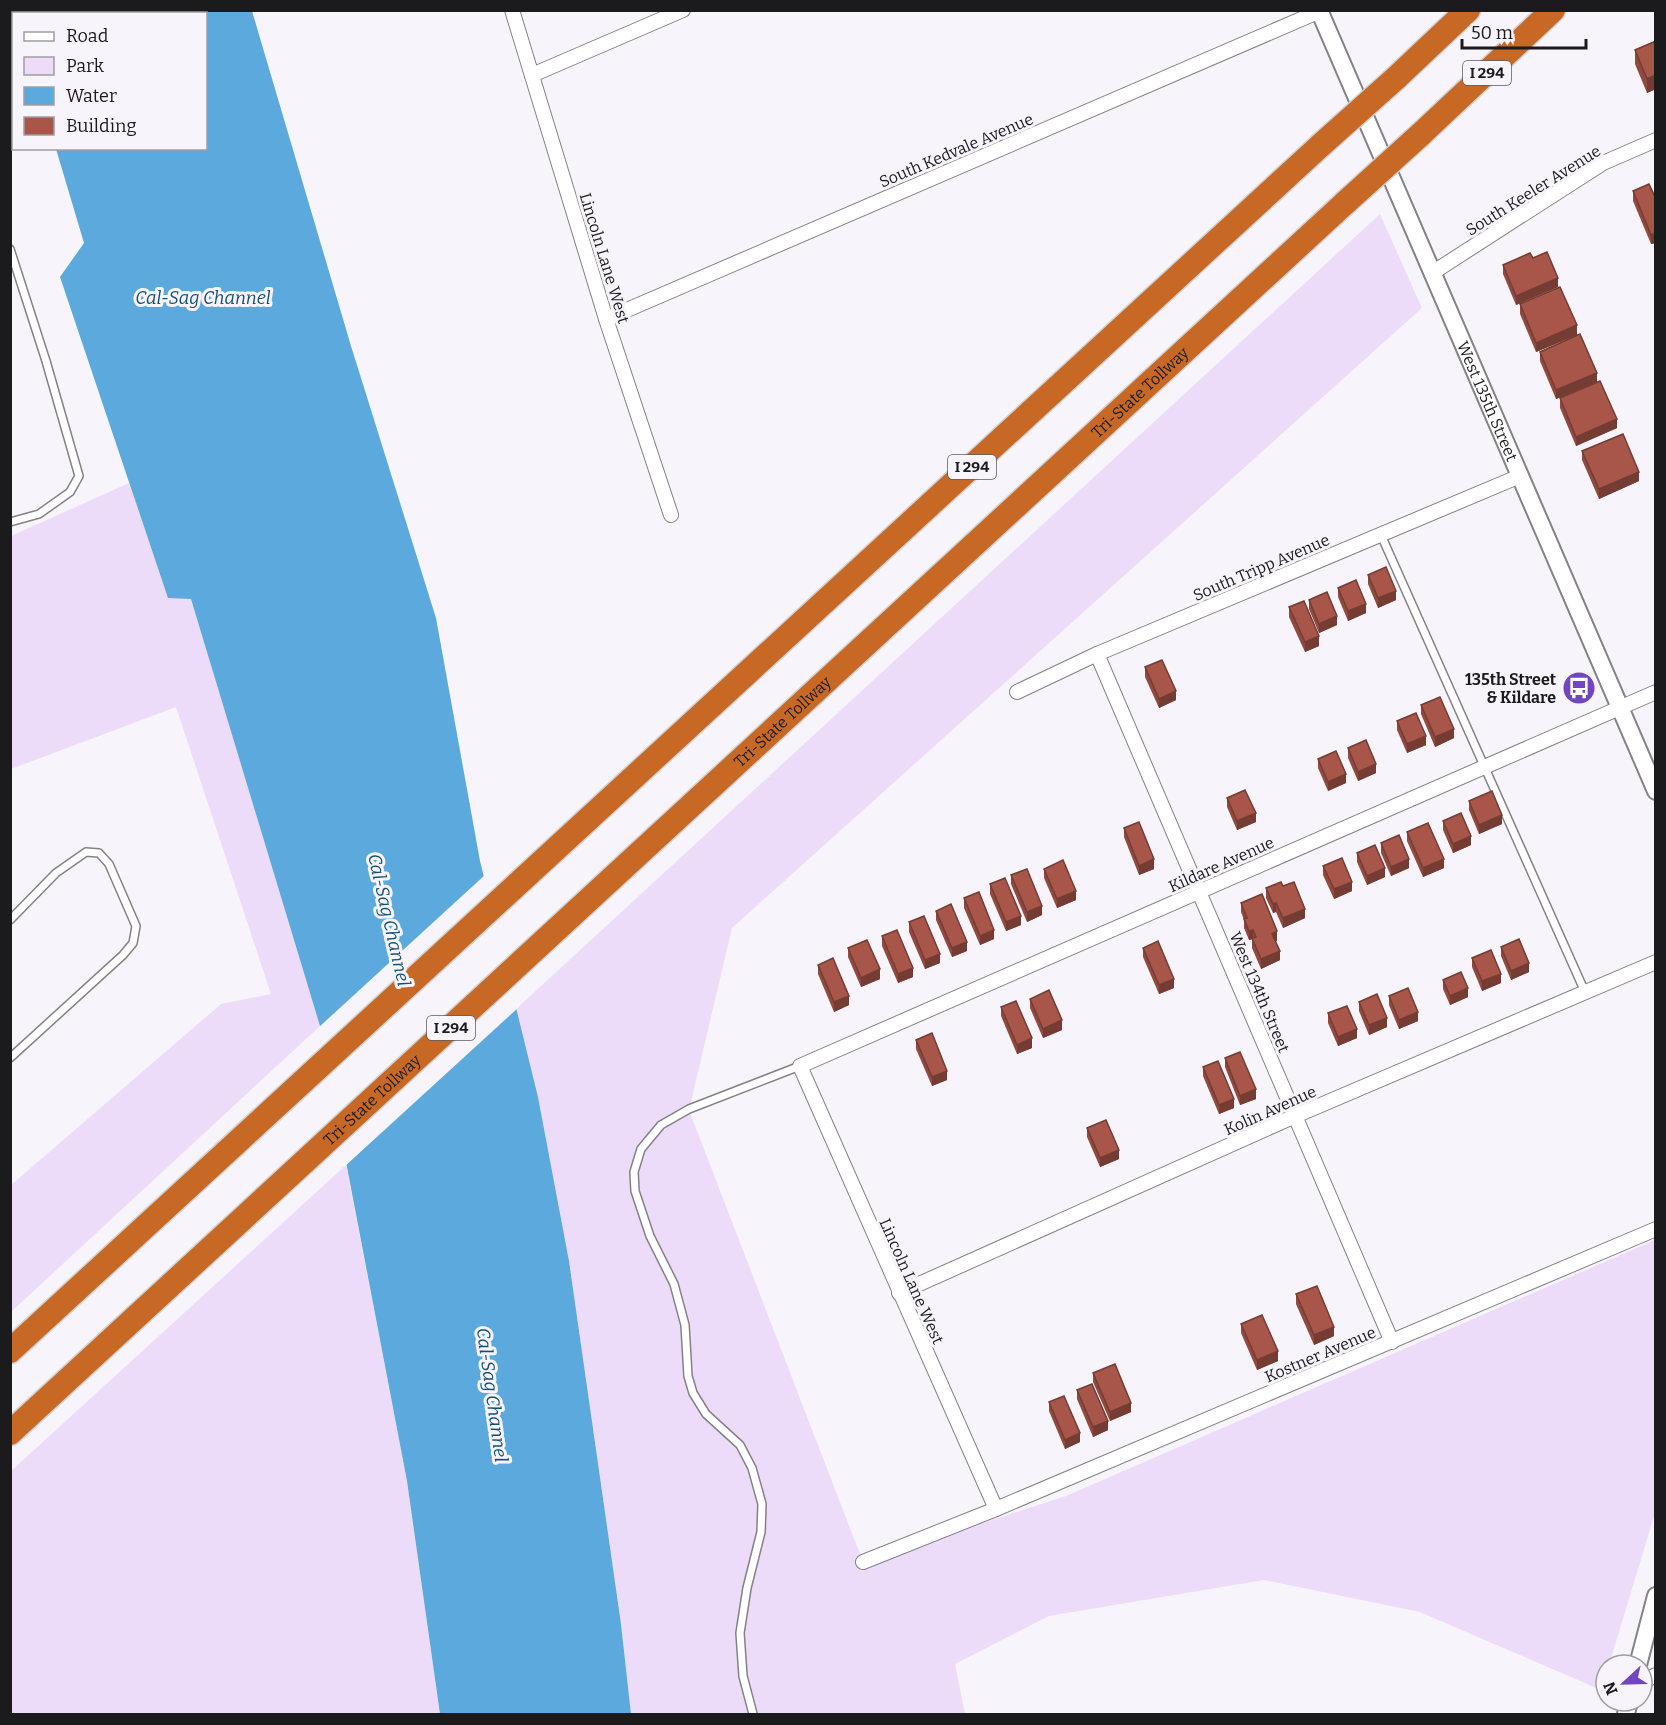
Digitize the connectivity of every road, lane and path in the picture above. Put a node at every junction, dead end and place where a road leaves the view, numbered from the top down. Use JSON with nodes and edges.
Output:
{"nodes":[{"id":1,"x":512,"y":10,"type":"edge"},
{"id":2,"x":683,"y":10,"type":"edge"},
{"id":3,"x":1468,"y":10,"type":"edge"},
{"id":4,"x":1553,"y":10,"type":"edge"},
{"id":5,"x":1320,"y":11,"type":"edge"},
{"id":6,"x":532,"y":75,"type":"junction"},
{"id":7,"x":1656,"y":140,"type":"edge"},
{"id":8,"x":10,"y":249,"type":"edge"},
{"id":9,"x":1432,"y":273,"type":"junction"},
{"id":10,"x":606,"y":319,"type":"junction"},
{"id":11,"x":1520,"y":476,"type":"junction"},
{"id":12,"x":671,"y":515,"type":"dead end"},
{"id":13,"x":10,"y":522,"type":"edge"},
{"id":14,"x":1381,"y":534,"type":"junction"},
{"id":15,"x":1097,"y":654,"type":"junction"},
{"id":16,"x":1017,"y":692,"type":"dead end"},
{"id":17,"x":1656,"y":692,"type":"edge"},
{"id":18,"x":1620,"y":708,"type":"junction"},
{"id":19,"x":1484,"y":766,"type":"junction"},
{"id":20,"x":1656,"y":790,"type":"edge"},
{"id":21,"x":1199,"y":891,"type":"junction"},
{"id":22,"x":10,"y":920,"type":"edge"},
{"id":23,"x":1656,"y":962,"type":"edge"},
{"id":24,"x":1585,"y":992,"type":"junction"},
{"id":25,"x":10,"y":1058,"type":"edge"},
{"id":26,"x":800,"y":1066,"type":"junction"},
{"id":27,"x":1295,"y":1116,"type":"junction"},
{"id":28,"x":1656,"y":1229,"type":"edge"},
{"id":29,"x":899,"y":1293,"type":"junction"},
{"id":30,"x":1392,"y":1342,"type":"junction"},
{"id":31,"x":10,"y":1351,"type":"edge"},
{"id":32,"x":10,"y":1433,"type":"edge"},
{"id":33,"x":996,"y":1509,"type":"junction"},
{"id":34,"x":863,"y":1562,"type":"dead end"},
{"id":35,"x":1656,"y":1596,"type":"edge"},
{"id":36,"x":1641,"y":1653,"type":"edge"},
{"id":37,"x":753,"y":1714,"type":"edge"}],
"edges":[{"from":1,"to":6,"type":"street","name":"Lincoln Lane West"},
{"from":2,"to":6,"type":"street"},
{"from":3,"to":31,"type":"highway","number":"I 294","bridge":true},
{"from":4,"to":32,"type":"highway","name":"Tri-State Tollway","number":"I 294","bridge":true},
{"from":5,"to":9,"type":"street","name":"West 135th Street"},
{"from":5,"to":10,"type":"street","name":"South Kedvale Avenue"},
{"from":6,"to":10,"type":"street","name":"Lincoln Lane West"},
{"from":7,"to":9,"type":"street","name":"South Keeler Avenue"},
{"from":8,"to":13,"type":"lane"},
{"from":9,"to":11,"type":"street","name":"West 135th Street"},
{"from":10,"to":12,"type":"street","name":"Lincoln Lane West"},
{"from":11,"to":14,"type":"street","name":"South Tripp Avenue"},
{"from":11,"to":18,"type":"street","name":"West 135th Street"},
{"from":14,"to":15,"type":"street","name":"South Tripp Avenue"},
{"from":14,"to":19,"type":"lane"},
{"from":15,"to":16,"type":"street","name":"South Tripp Avenue"},
{"from":15,"to":21,"type":"street","name":"West 134th Street"},
{"from":17,"to":18,"type":"street","name":"Kildare Avenue"},
{"from":18,"to":19,"type":"street","name":"Kildare Avenue"},
{"from":18,"to":20,"type":"street","name":"West 135th Street"},
{"from":19,"to":21,"type":"street","name":"Kildare Avenue"},
{"from":19,"to":24,"type":"lane"},
{"from":21,"to":26,"type":"street","name":"Kildare Avenue"},
{"from":21,"to":27,"type":"street","name":"West 134th Street"},
{"from":22,"to":25,"type":"lane"},
{"from":23,"to":24,"type":"street","name":"Kolin Avenue"},
{"from":24,"to":27,"type":"street","name":"Kolin Avenue"},
{"from":26,"to":29,"type":"street","name":"Lincoln Lane West"},
{"from":26,"to":37,"type":"lane"},
{"from":27,"to":29,"type":"street","name":"Kolin Avenue"},
{"from":27,"to":30,"type":"street","name":"West 134th Street"},
{"from":28,"to":30,"type":"street","name":"Kostner Avenue"},
{"from":29,"to":33,"type":"street","name":"Lincoln Lane West"},
{"from":30,"to":33,"type":"street","name":"Kostner Avenue"},
{"from":33,"to":34,"type":"street","name":"Kostner Avenue"},
{"from":35,"to":36,"type":"street"}]}
